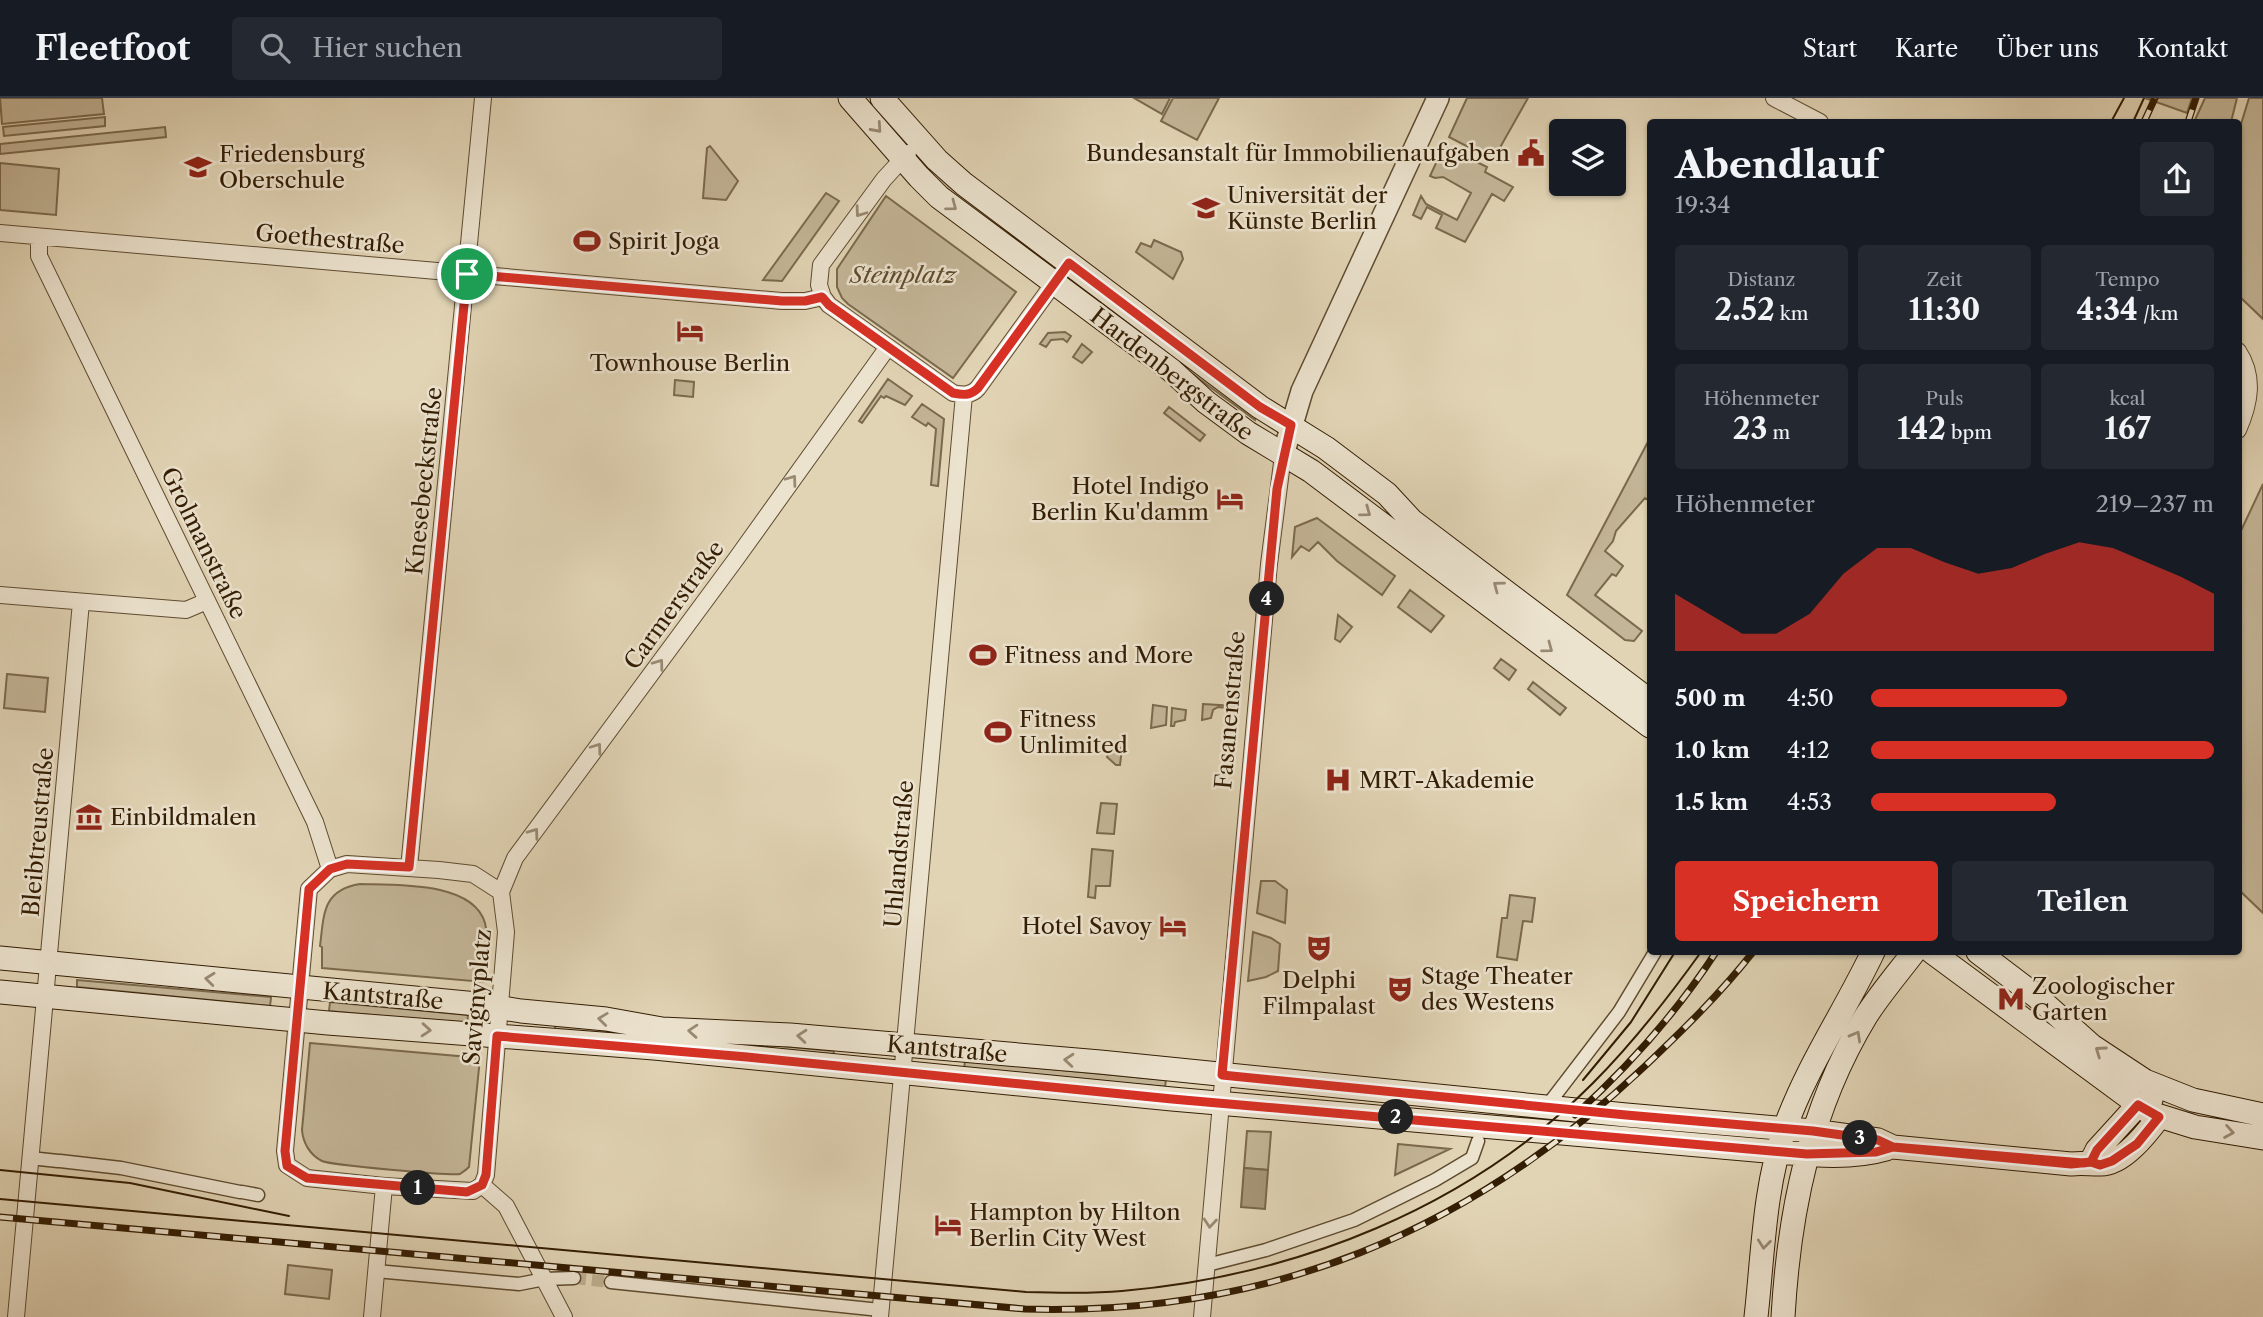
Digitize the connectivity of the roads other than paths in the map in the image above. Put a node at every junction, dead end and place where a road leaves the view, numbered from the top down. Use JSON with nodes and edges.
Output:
{"nodes":[{"id":1,"x":483,"y":98,"type":"edge"},
{"id":2,"x":850,"y":98,"type":"edge"},
{"id":3,"x":882,"y":98,"type":"edge"},
{"id":4,"x":1438,"y":98,"type":"edge"},
{"id":5,"x":1774,"y":98,"type":"edge"},
{"id":6,"x":1814,"y":119,"type":"edge"},
{"id":7,"x":920,"y":142,"type":"junction"},
{"id":8,"x":903,"y":158,"type":"junction"},
{"id":9,"x":0,"y":233,"type":"edge"},
{"id":10,"x":39,"y":237,"type":"junction"},
{"id":11,"x":1069,"y":263,"type":"junction"},
{"id":12,"x":467,"y":274,"type":"junction"},
{"id":13,"x":1054,"y":283,"type":"junction"},
{"id":14,"x":822,"y":297,"type":"junction"},
{"id":15,"x":888,"y":347,"type":"junction"},
{"id":16,"x":2242,"y":359,"type":"edge"},
{"id":17,"x":964,"y":395,"type":"junction"},
{"id":18,"x":2242,"y":421,"type":"edge"},
{"id":19,"x":1291,"y":425,"type":"junction"},
{"id":20,"x":1283,"y":455,"type":"junction"},
{"id":21,"x":0,"y":595,"type":"edge"},
{"id":22,"x":207,"y":601,"type":"junction"},
{"id":23,"x":81,"y":602,"type":"junction"},
{"id":24,"x":1647,"y":699,"type":"edge"},
{"id":25,"x":1647,"y":724,"type":"edge"},
{"id":26,"x":409,"y":867,"type":"junction"},
{"id":27,"x":330,"y":869,"type":"junction"},
{"id":28,"x":501,"y":892,"type":"junction"},
{"id":29,"x":1653,"y":955,"type":"edge"},
{"id":30,"x":1871,"y":955,"type":"edge"},
{"id":31,"x":1912,"y":955,"type":"edge"},
{"id":32,"x":1936,"y":955,"type":"edge"},
{"id":33,"x":1982,"y":955,"type":"edge"},
{"id":34,"x":0,"y":958,"type":"edge"},
{"id":35,"x":49,"y":962,"type":"junction"},
{"id":36,"x":299,"y":988,"type":"junction"},
{"id":37,"x":0,"y":992,"type":"edge"},
{"id":38,"x":46,"y":996,"type":"junction"},
{"id":39,"x":499,"y":1006,"type":"junction"},
{"id":40,"x":296,"y":1019,"type":"junction"},
{"id":41,"x":497,"y":1036,"type":"junction"},
{"id":42,"x":905,"y":1046,"type":"junction"},
{"id":43,"x":902,"y":1072,"type":"junction"},
{"id":44,"x":1222,"y":1075,"type":"junction"},
{"id":45,"x":2175,"y":1094,"type":"junction"},
{"id":46,"x":1220,"y":1103,"type":"junction"},
{"id":47,"x":2138,"y":1105,"type":"junction"},
{"id":48,"x":1547,"y":1106,"type":"junction"},
{"id":49,"x":2263,"y":1115,"type":"edge"},
{"id":50,"x":2159,"y":1117,"type":"junction"},
{"id":51,"x":1785,"y":1128,"type":"junction"},
{"id":52,"x":1813,"y":1131,"type":"junction"},
{"id":53,"x":2263,"y":1138,"type":"edge"},
{"id":54,"x":1478,"y":1141,"type":"dead end"},
{"id":55,"x":1893,"y":1147,"type":"junction"},
{"id":56,"x":1777,"y":1152,"type":"junction"},
{"id":57,"x":1807,"y":1154,"type":"junction"},
{"id":58,"x":30,"y":1157,"type":"junction"},
{"id":59,"x":2091,"y":1162,"type":"junction"},
{"id":60,"x":482,"y":1185,"type":"junction"},
{"id":61,"x":384,"y":1186,"type":"junction"},
{"id":62,"x":258,"y":1195,"type":"dead end"},
{"id":63,"x":1206,"y":1265,"type":"junction"},
{"id":64,"x":376,"y":1271,"type":"junction"},
{"id":65,"x":574,"y":1278,"type":"tunnel mouth"},
{"id":66,"x":545,"y":1279,"type":"junction"},
{"id":67,"x":611,"y":1282,"type":"tunnel mouth"},
{"id":68,"x":880,"y":1314,"type":"edge"},
{"id":69,"x":16,"y":1317,"type":"edge"},
{"id":70,"x":372,"y":1317,"type":"edge"},
{"id":71,"x":564,"y":1317,"type":"edge"},
{"id":72,"x":1202,"y":1317,"type":"edge"},
{"id":73,"x":1756,"y":1317,"type":"edge"},
{"id":74,"x":1783,"y":1317,"type":"edge"}],
"edges":[{"from":1,"to":12,"type":"street","name":"Knesebeckstraße"},
{"from":2,"to":8,"type":"main road","name":"Hardenbergstraße","one_way":true},
{"from":3,"to":7,"type":"main road","name":"Hardenbergstraße"},
{"from":4,"to":19,"type":"street","name":"Fasanenstraße"},
{"from":5,"to":6,"type":"street"},
{"from":7,"to":8,"type":"street"},
{"from":7,"to":11,"type":"main road","name":"Hardenbergstraße"},
{"from":8,"to":13,"type":"main road","name":"Hardenbergstraße","one_way":true},
{"from":8,"to":14,"type":"street","one_way":true},
{"from":9,"to":10,"type":"street","name":"Goethestraße"},
{"from":10,"to":12,"type":"street","name":"Goethestraße"},
{"from":10,"to":22,"type":"street","name":"Grolmanstraße"},
{"from":11,"to":13,"type":"street"},
{"from":11,"to":19,"type":"main road","name":"Hardenbergstraße"},
{"from":12,"to":14,"type":"street","name":"Goethestraße"},
{"from":12,"to":26,"type":"street","name":"Knesebeckstraße"},
{"from":13,"to":17,"type":"street"},
{"from":13,"to":20,"type":"main road","name":"Hardenbergstraße"},
{"from":14,"to":15,"type":"street"},
{"from":15,"to":17,"type":"street"},
{"from":28,"to":15,"type":"street","name":"Carmerstraße","one_way":true},
{"from":16,"to":18,"type":"street"},
{"from":17,"to":42,"type":"street","name":"Uhlandstraße"},
{"from":19,"to":20,"type":"street","name":"Fasanenstraße"},
{"from":24,"to":19,"type":"main road","name":"Hardenbergstraße","one_way":true},
{"from":20,"to":25,"type":"main road","name":"Hardenbergstraße","one_way":true},
{"from":20,"to":44,"type":"street","name":"Fasanenstraße"},
{"from":21,"to":23,"type":"street"},
{"from":22,"to":23,"type":"street"},
{"from":22,"to":27,"type":"street","name":"Grolmanstraße"},
{"from":23,"to":35,"type":"street","name":"Bleibtreustraße"},
{"from":26,"to":27,"type":"street"},
{"from":26,"to":28,"type":"street"},
{"from":27,"to":36,"type":"street"},
{"from":28,"to":39,"type":"street","name":"Savignyplatz"},
{"from":29,"to":48,"type":"street"},
{"from":30,"to":51,"type":"main road"},
{"from":52,"to":31,"type":"main road","one_way":true},
{"from":32,"to":47,"type":"main road"},
{"from":45,"to":33,"type":"main road","one_way":true},
{"from":34,"to":35,"type":"main road","name":"Kantstraße"},
{"from":36,"to":35,"type":"main road","name":"Kantstraße","one_way":true},
{"from":35,"to":38,"type":"street","name":"Bleibtreustraße"},
{"from":36,"to":39,"type":"main road","name":"Kantstraße"},
{"from":36,"to":40,"type":"street"},
{"from":37,"to":38,"type":"main road","name":"Kantstraße"},
{"from":38,"to":40,"type":"main road","name":"Kantstraße"},
{"from":38,"to":58,"type":"street","name":"Bleibtreustraße"},
{"from":39,"to":41,"type":"street","name":"Savignyplatz"},
{"from":42,"to":39,"type":"main road","name":"Kantstraße","one_way":true},
{"from":40,"to":41,"type":"main road","name":"Kantstraße","one_way":true},
{"from":40,"to":61,"type":"street"},
{"from":41,"to":43,"type":"main road","name":"Kantstraße"},
{"from":41,"to":60,"type":"street","name":"Savignyplatz"},
{"from":42,"to":43,"type":"street","name":"Uhlandstraße"},
{"from":44,"to":42,"type":"main road","name":"Kantstraße","one_way":true},
{"from":43,"to":46,"type":"main road","name":"Kantstraße"},
{"from":43,"to":68,"type":"street","name":"Uhlandstraße"},
{"from":44,"to":46,"type":"street","name":"Fasanenstraße"},
{"from":44,"to":48,"type":"main road","name":"Kantstraße"},
{"from":45,"to":47,"type":"main road"},
{"from":45,"to":49,"type":"main road"},
{"from":46,"to":56,"type":"main road","name":"Kantstraße"},
{"from":46,"to":63,"type":"street","name":"Fasanenstraße","one_way":true},
{"from":47,"to":50,"type":"main road"},
{"from":47,"to":59,"type":"main road"},
{"from":48,"to":51,"type":"main road","name":"Kantstraße"},
{"from":50,"to":53,"type":"main road","one_way":true},
{"from":50,"to":59,"type":"main road","name":"Kantstraße"},
{"from":51,"to":52,"type":"main road","name":"Kantstraße"},
{"from":51,"to":56,"type":"main road"},
{"from":52,"to":55,"type":"main road","name":"Kantstraße"},
{"from":52,"to":57,"type":"main road"},
{"from":54,"to":63,"type":"street"},
{"from":55,"to":57,"type":"main road","name":"Kantstraße"},
{"from":55,"to":59,"type":"main road","name":"Kantstraße"},
{"from":56,"to":57,"type":"main road","name":"Kantstraße"},
{"from":56,"to":73,"type":"main road","one_way":true},
{"from":57,"to":74,"type":"main road"},
{"from":58,"to":62,"type":"street"},
{"from":58,"to":69,"type":"street","name":"Bleibtreustraße"},
{"from":60,"to":61,"type":"street"},
{"from":60,"to":66,"type":"street"},
{"from":61,"to":64,"type":"street"},
{"from":63,"to":72,"type":"street","name":"Fasanenstraße"},
{"from":64,"to":66,"type":"street"},
{"from":64,"to":70,"type":"street"},
{"from":65,"to":66,"type":"street"},
{"from":66,"to":71,"type":"street"},
{"from":67,"to":68,"type":"street"}]}
